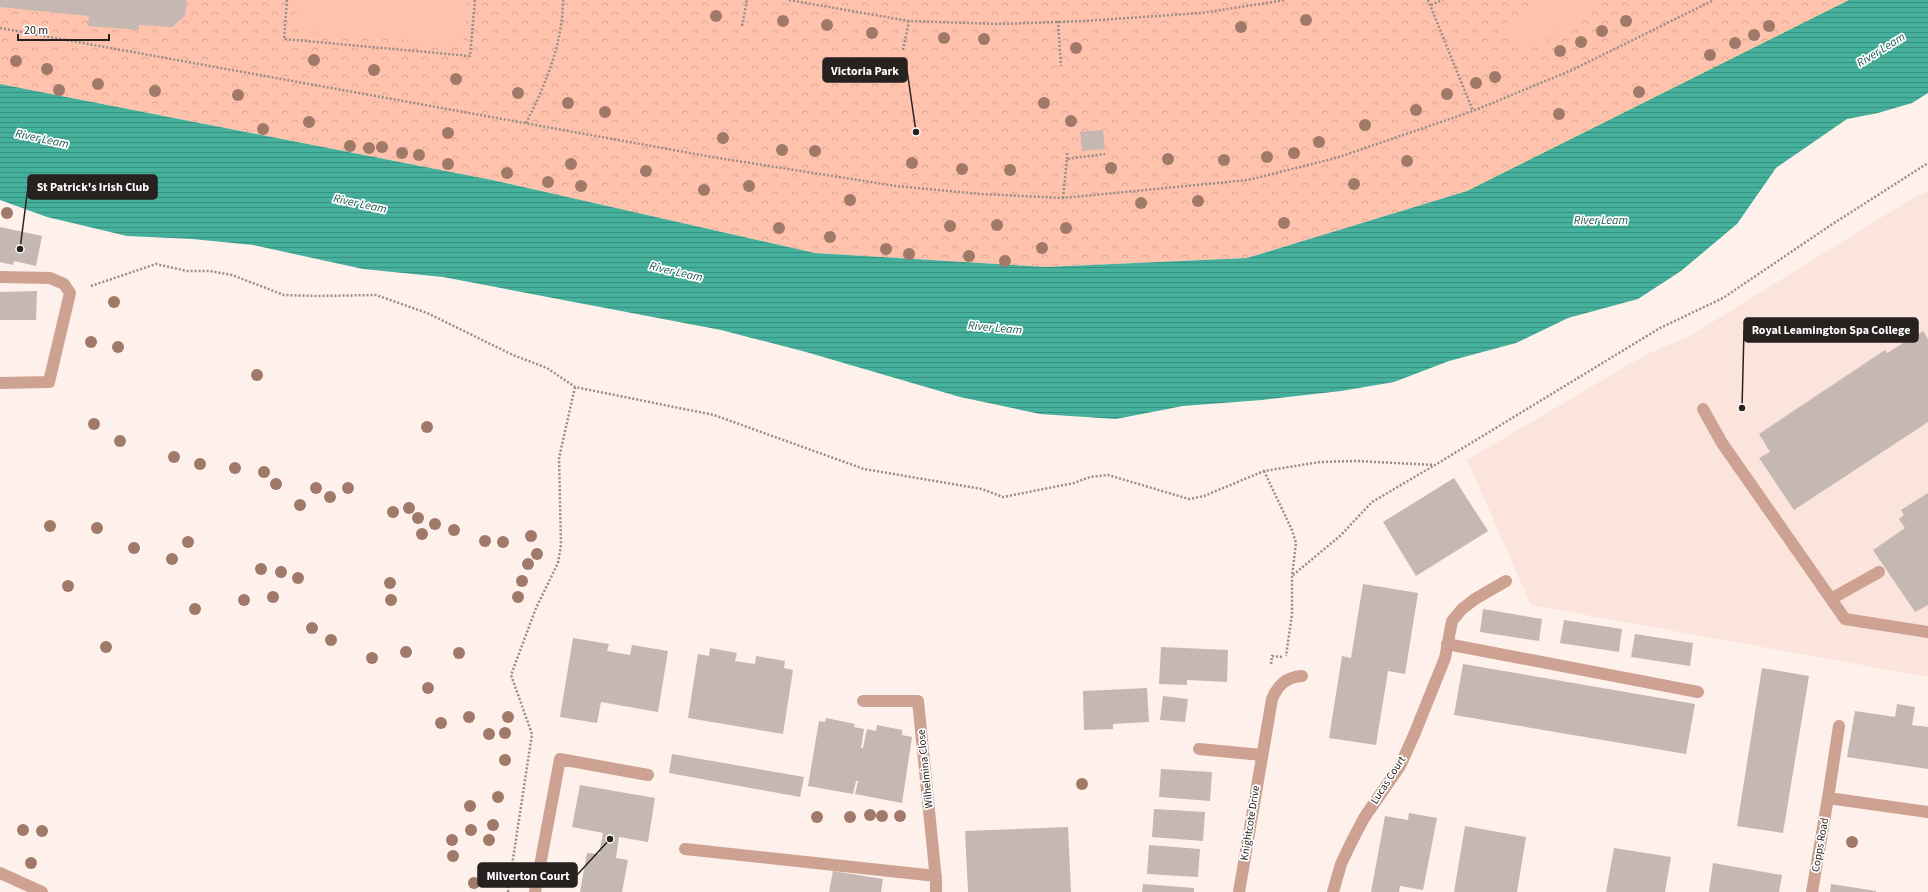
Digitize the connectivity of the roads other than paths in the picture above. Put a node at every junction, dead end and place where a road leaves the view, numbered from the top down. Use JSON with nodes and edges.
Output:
{"nodes":[{"id":1,"x":0,"y":277,"type":"edge"},
{"id":2,"x":0,"y":383,"type":"edge"},
{"id":3,"x":1703,"y":409,"type":"dead end"},
{"id":4,"x":1879,"y":572,"type":"dead end"},
{"id":5,"x":1506,"y":581,"type":"dead end"},
{"id":6,"x":1831,"y":599,"type":"junction"},
{"id":7,"x":1928,"y":632,"type":"edge"},
{"id":8,"x":1447,"y":644,"type":"junction"},
{"id":9,"x":1302,"y":676,"type":"dead end"},
{"id":10,"x":1698,"y":692,"type":"dead end"},
{"id":11,"x":863,"y":701,"type":"dead end"},
{"id":12,"x":1839,"y":726,"type":"dead end"},
{"id":13,"x":1199,"y":749,"type":"dead end"},
{"id":14,"x":1262,"y":754,"type":"junction"},
{"id":15,"x":648,"y":775,"type":"dead end"},
{"id":16,"x":1828,"y":798,"type":"junction"},
{"id":17,"x":1928,"y":812,"type":"edge"},
{"id":18,"x":685,"y":849,"type":"dead end"},
{"id":19,"x":0,"y":874,"type":"edge"},
{"id":20,"x":936,"y":876,"type":"junction"},
{"id":21,"x":42,"y":892,"type":"edge"},
{"id":22,"x":535,"y":892,"type":"edge"},
{"id":23,"x":936,"y":892,"type":"edge"},
{"id":24,"x":1239,"y":892,"type":"edge"},
{"id":25,"x":1333,"y":892,"type":"edge"},
{"id":26,"x":1812,"y":892,"type":"edge"}],
"edges":[{"from":1,"to":2,"type":"street"},
{"from":3,"to":6,"type":"street"},
{"from":4,"to":6,"type":"street"},
{"from":5,"to":8,"type":"street","name":"Lucas Court"},
{"from":6,"to":7,"type":"street"},
{"from":8,"to":10,"type":"street"},
{"from":8,"to":25,"type":"street","name":"Lucas Court"},
{"from":9,"to":14,"type":"street","name":"Knightcote Drive"},
{"from":11,"to":20,"type":"street","name":"Wilhelmina Close"},
{"from":12,"to":16,"type":"street","name":"Copps Road"},
{"from":13,"to":14,"type":"street"},
{"from":14,"to":24,"type":"street","name":"Knightcote Drive"},
{"from":15,"to":22,"type":"street"},
{"from":16,"to":17,"type":"street"},
{"from":16,"to":26,"type":"street","name":"Copps Road"},
{"from":18,"to":20,"type":"street"},
{"from":19,"to":21,"type":"street"},
{"from":20,"to":23,"type":"street","name":"Wilhelmina Close"}]}
